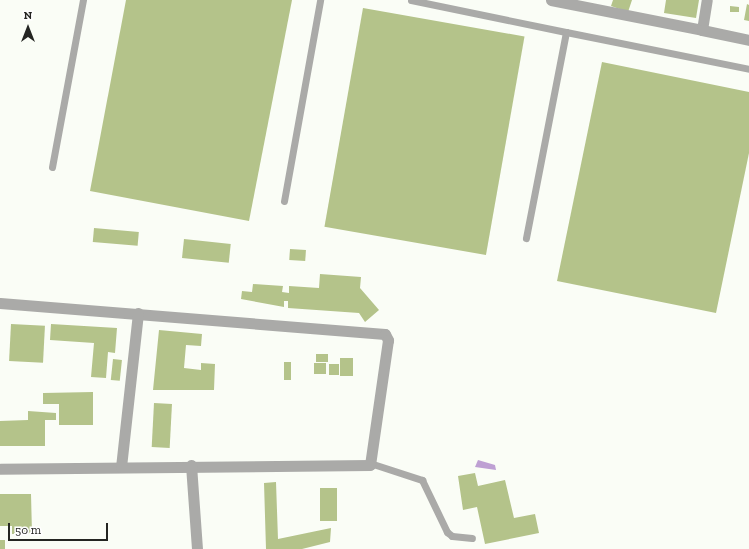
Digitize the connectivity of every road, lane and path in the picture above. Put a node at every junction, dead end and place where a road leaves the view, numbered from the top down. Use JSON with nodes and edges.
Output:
{"nodes":[{"id":1,"x":83,"y":0,"type":"edge"},
{"id":2,"x":320,"y":0,"type":"edge"},
{"id":3,"x":411,"y":0,"type":"edge"},
{"id":4,"x":551,"y":0,"type":"edge"},
{"id":5,"x":707,"y":0,"type":"edge"},
{"id":6,"x":702,"y":30,"type":"junction"},
{"id":7,"x":566,"y":32,"type":"junction"},
{"id":8,"x":749,"y":40,"type":"edge"},
{"id":9,"x":749,"y":69,"type":"edge"},
{"id":10,"x":52,"y":167,"type":"dead end"},
{"id":11,"x":284,"y":201,"type":"dead end"},
{"id":12,"x":526,"y":238,"type":"dead end"},
{"id":13,"x":0,"y":303,"type":"edge"},
{"id":14,"x":138,"y":313,"type":"junction"},
{"id":15,"x":373,"y":464,"type":"junction"},
{"id":16,"x":191,"y":465,"type":"junction"},
{"id":17,"x":121,"y":468,"type":"junction"},
{"id":18,"x":0,"y":469,"type":"edge"},
{"id":19,"x":472,"y":538,"type":"dead end"},
{"id":20,"x":197,"y":549,"type":"edge"}],
"edges":[{"from":1,"to":10,"type":"lane"},
{"from":2,"to":11,"type":"lane"},
{"from":3,"to":7,"type":"lane"},
{"from":4,"to":6,"type":"street"},
{"from":5,"to":6,"type":"street"},
{"from":6,"to":8,"type":"street"},
{"from":7,"to":9,"type":"lane"},
{"from":7,"to":12,"type":"lane"},
{"from":13,"to":14,"type":"street"},
{"from":14,"to":15,"type":"street"},
{"from":14,"to":17,"type":"street"},
{"from":15,"to":16,"type":"street"},
{"from":15,"to":19,"type":"lane"},
{"from":16,"to":17,"type":"street"},
{"from":16,"to":20,"type":"street"},
{"from":17,"to":18,"type":"street"}]}
